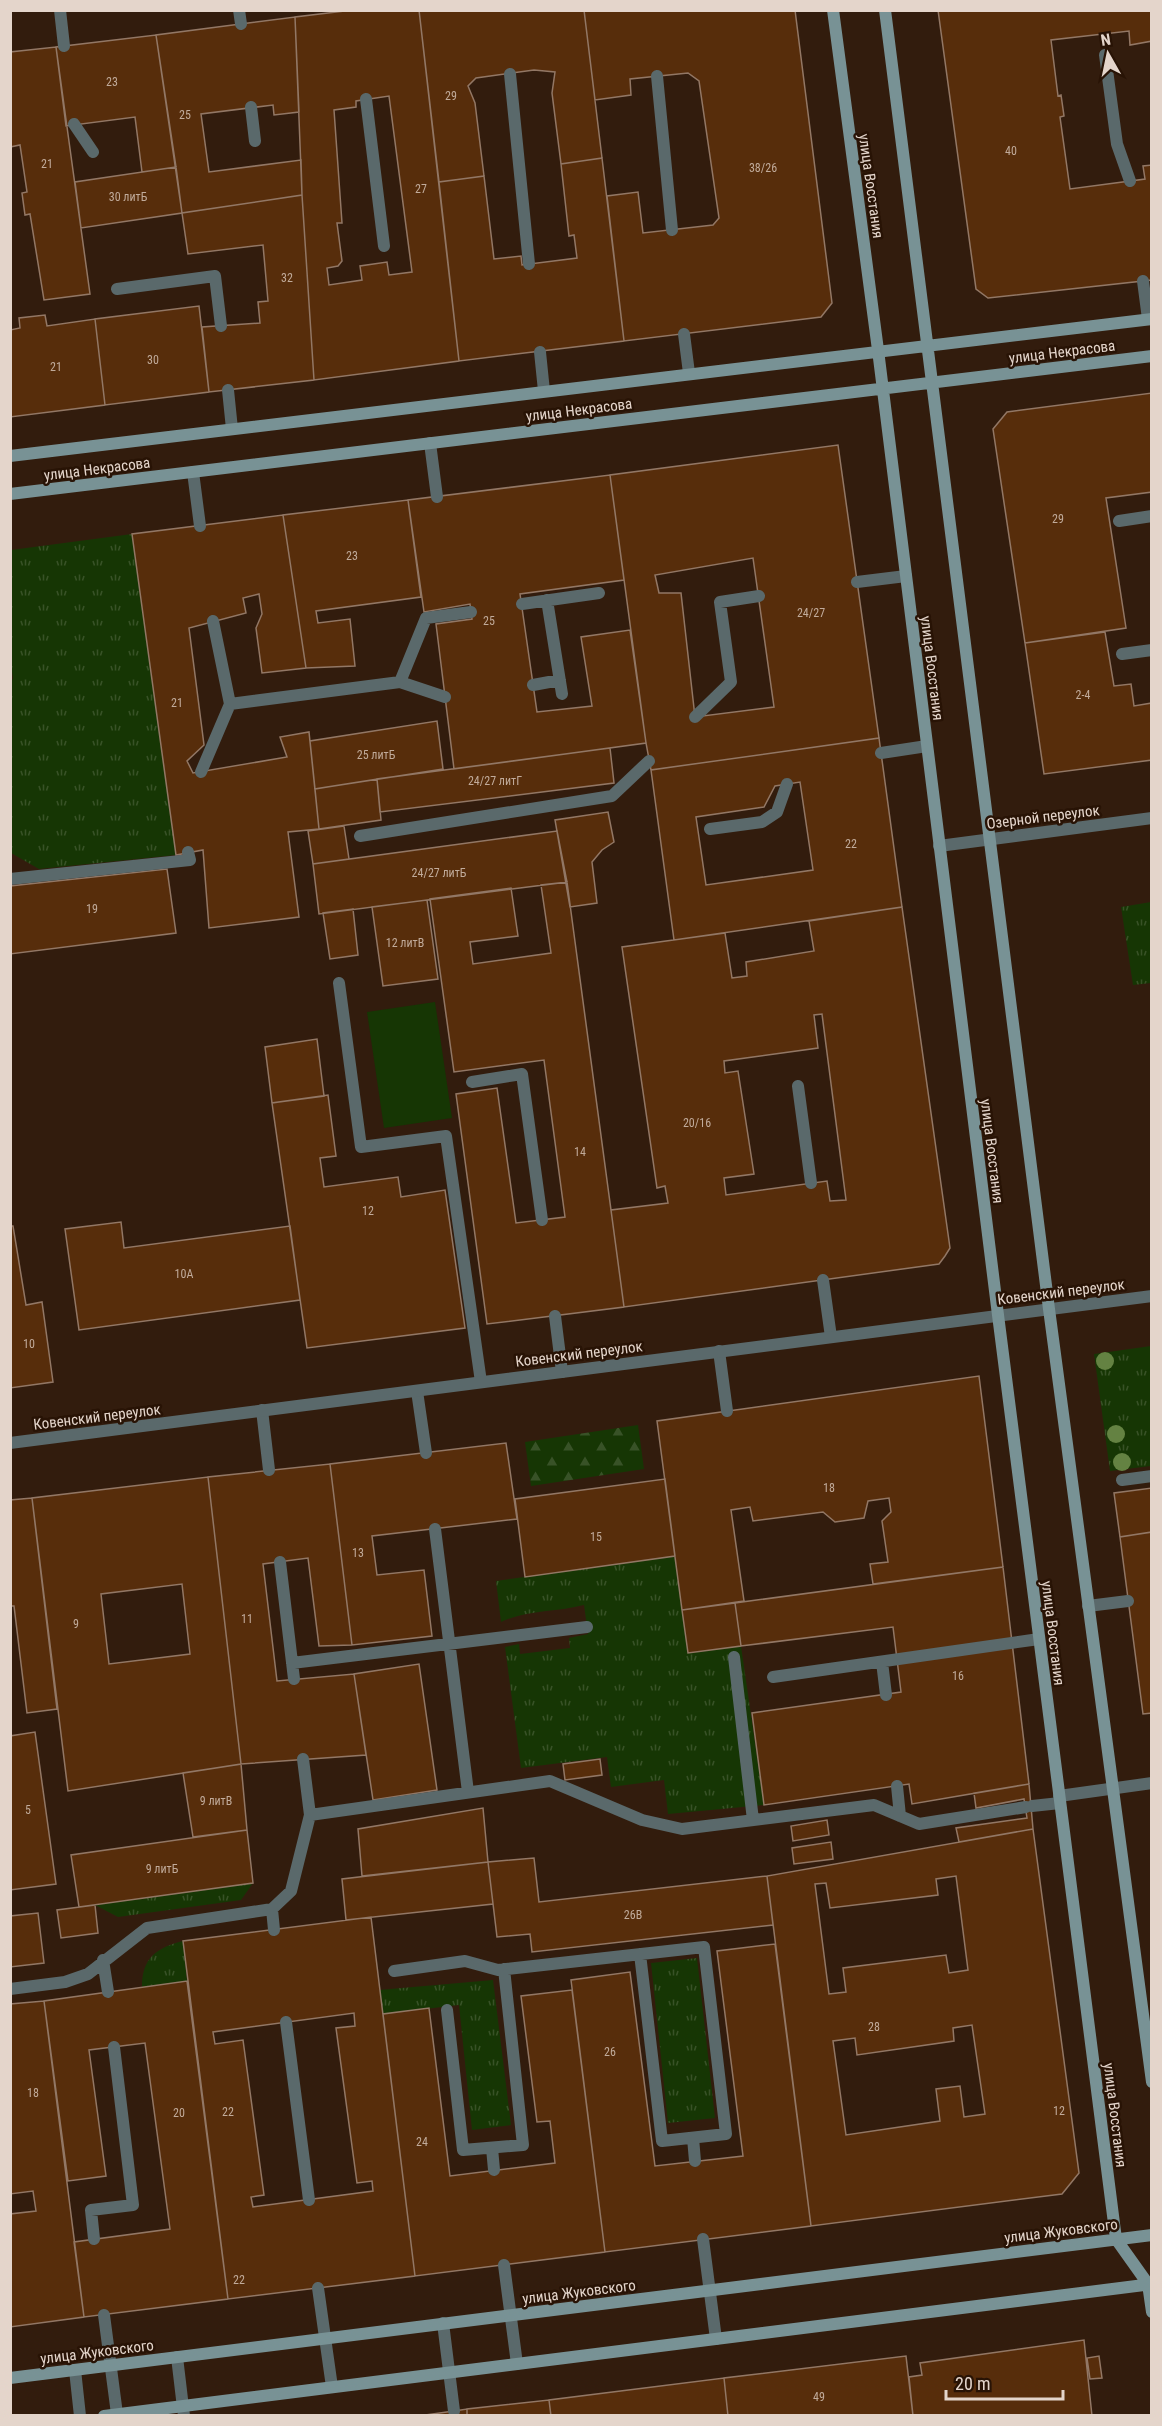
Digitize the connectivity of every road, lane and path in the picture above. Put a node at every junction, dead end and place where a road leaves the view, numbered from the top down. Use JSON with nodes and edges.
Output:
{"nodes":[{"id":1,"x":60,"y":10,"type":"edge"},
{"id":2,"x":239,"y":10,"type":"edge"},
{"id":3,"x":833,"y":10,"type":"edge"},
{"id":4,"x":885,"y":10,"type":"edge"},
{"id":5,"x":241,"y":24,"type":"dead end"},
{"id":6,"x":64,"y":46,"type":"dead end"},
{"id":7,"x":1105,"y":55,"type":"dead end"},
{"id":8,"x":510,"y":74,"type":"dead end"},
{"id":9,"x":657,"y":76,"type":"dead end"},
{"id":10,"x":366,"y":99,"type":"dead end"},
{"id":11,"x":251,"y":107,"type":"dead end"},
{"id":12,"x":74,"y":124,"type":"dead end"},
{"id":13,"x":255,"y":141,"type":"dead end"},
{"id":14,"x":93,"y":152,"type":"dead end"},
{"id":15,"x":1130,"y":181,"type":"dead end"},
{"id":16,"x":672,"y":230,"type":"dead end"},
{"id":17,"x":384,"y":246,"type":"dead end"},
{"id":18,"x":529,"y":264,"type":"dead end"},
{"id":19,"x":1143,"y":281,"type":"dead end"},
{"id":20,"x":117,"y":289,"type":"dead end"},
{"id":21,"x":1150,"y":319,"type":"edge"},
{"id":22,"x":221,"y":326,"type":"dead end"},
{"id":23,"x":684,"y":334,"type":"dead end"},
{"id":24,"x":928,"y":344,"type":"junction"},
{"id":25,"x":878,"y":350,"type":"junction"},
{"id":26,"x":540,"y":352,"type":"dead end"},
{"id":27,"x":1152,"y":356,"type":"edge"},
{"id":28,"x":689,"y":373,"type":"junction"},
{"id":29,"x":933,"y":383,"type":"junction"},
{"id":30,"x":883,"y":389,"type":"junction"},
{"id":31,"x":228,"y":390,"type":"dead end"},
{"id":32,"x":544,"y":391,"type":"junction"},
{"id":33,"x":232,"y":429,"type":"junction"},
{"id":34,"x":430,"y":443,"type":"junction"},
{"id":35,"x":10,"y":456,"type":"edge"},
{"id":36,"x":193,"y":472,"type":"junction"},
{"id":37,"x":10,"y":494,"type":"edge"},
{"id":38,"x":437,"y":497,"type":"dead end"},
{"id":39,"x":1152,"y":516,"type":"edge"},
{"id":40,"x":1119,"y":521,"type":"dead end"},
{"id":41,"x":200,"y":526,"type":"dead end"},
{"id":42,"x":906,"y":576,"type":"junction"},
{"id":43,"x":857,"y":582,"type":"dead end"},
{"id":44,"x":599,"y":593,"type":"dead end"},
{"id":45,"x":759,"y":596,"type":"dead end"},
{"id":46,"x":547,"y":600,"type":"junction"},
{"id":47,"x":522,"y":604,"type":"dead end"},
{"id":48,"x":471,"y":612,"type":"dead end"},
{"id":49,"x":213,"y":621,"type":"dead end"},
{"id":50,"x":1152,"y":650,"type":"edge"},
{"id":51,"x":1122,"y":654,"type":"dead end"},
{"id":52,"x":560,"y":680,"type":"junction"},
{"id":53,"x":400,"y":682,"type":"junction"},
{"id":54,"x":533,"y":685,"type":"dead end"},
{"id":55,"x":562,"y":694,"type":"dead end"},
{"id":56,"x":445,"y":697,"type":"dead end"},
{"id":57,"x":230,"y":704,"type":"junction"},
{"id":58,"x":695,"y":717,"type":"dead end"},
{"id":59,"x":927,"y":747,"type":"junction"},
{"id":60,"x":881,"y":753,"type":"dead end"},
{"id":61,"x":649,"y":761,"type":"dead end"},
{"id":62,"x":201,"y":772,"type":"dead end"},
{"id":63,"x":787,"y":784,"type":"dead end"},
{"id":64,"x":1152,"y":818,"type":"edge"},
{"id":65,"x":710,"y":829,"type":"dead end"},
{"id":66,"x":360,"y":836,"type":"dead end"},
{"id":67,"x":990,"y":839,"type":"junction"},
{"id":68,"x":939,"y":846,"type":"junction"},
{"id":69,"x":188,"y":852,"type":"dead end"},
{"id":70,"x":10,"y":879,"type":"edge"},
{"id":71,"x":339,"y":983,"type":"dead end"},
{"id":72,"x":472,"y":1082,"type":"dead end"},
{"id":73,"x":798,"y":1086,"type":"dead end"},
{"id":74,"x":811,"y":1183,"type":"dead end"},
{"id":75,"x":542,"y":1220,"type":"dead end"},
{"id":76,"x":824,"y":1280,"type":"dead end"},
{"id":77,"x":1152,"y":1296,"type":"edge"},
{"id":78,"x":1049,"y":1309,"type":"junction"},
{"id":79,"x":998,"y":1315,"type":"junction"},
{"id":80,"x":555,"y":1316,"type":"dead end"},
{"id":81,"x":831,"y":1337,"type":"junction"},
{"id":82,"x":719,"y":1351,"type":"junction"},
{"id":83,"x":562,"y":1372,"type":"junction"},
{"id":84,"x":481,"y":1382,"type":"junction"},
{"id":85,"x":417,"y":1391,"type":"junction"},
{"id":86,"x":262,"y":1410,"type":"junction"},
{"id":87,"x":727,"y":1411,"type":"dead end"},
{"id":88,"x":10,"y":1443,"type":"edge"},
{"id":89,"x":426,"y":1453,"type":"dead end"},
{"id":90,"x":269,"y":1470,"type":"dead end"},
{"id":91,"x":1152,"y":1476,"type":"edge"},
{"id":92,"x":1122,"y":1480,"type":"dead end"},
{"id":93,"x":435,"y":1529,"type":"dead end"},
{"id":94,"x":280,"y":1562,"type":"dead end"},
{"id":95,"x":1128,"y":1601,"type":"dead end"},
{"id":96,"x":1088,"y":1606,"type":"junction"},
{"id":97,"x":587,"y":1627,"type":"dead end"},
{"id":98,"x":1039,"y":1640,"type":"junction"},
{"id":99,"x":448,"y":1644,"type":"junction"},
{"id":100,"x":734,"y":1657,"type":"dead end"},
{"id":101,"x":882,"y":1662,"type":"junction"},
{"id":102,"x":292,"y":1663,"type":"junction"},
{"id":103,"x":773,"y":1677,"type":"dead end"},
{"id":104,"x":294,"y":1679,"type":"dead end"},
{"id":105,"x":886,"y":1695,"type":"dead end"},
{"id":106,"x":303,"y":1759,"type":"dead end"},
{"id":107,"x":1152,"y":1783,"type":"edge"},
{"id":108,"x":897,"y":1786,"type":"dead end"},
{"id":109,"x":1113,"y":1788,"type":"junction"},
{"id":110,"x":468,"y":1792,"type":"junction"},
{"id":111,"x":1059,"y":1799,"type":"junction"},
{"id":112,"x":310,"y":1815,"type":"junction"},
{"id":113,"x":900,"y":1816,"type":"junction"},
{"id":114,"x":753,"y":1820,"type":"junction"},
{"id":115,"x":272,"y":1909,"type":"junction"},
{"id":116,"x":274,"y":1930,"type":"dead end"},
{"id":117,"x":639,"y":1954,"type":"junction"},
{"id":118,"x":103,"y":1960,"type":"junction"},
{"id":119,"x":504,"y":1969,"type":"junction"},
{"id":120,"x":394,"y":1971,"type":"dead end"},
{"id":121,"x":10,"y":1989,"type":"edge"},
{"id":122,"x":108,"y":1992,"type":"dead end"},
{"id":123,"x":447,"y":2010,"type":"dead end"},
{"id":124,"x":286,"y":2022,"type":"dead end"},
{"id":125,"x":114,"y":2047,"type":"dead end"},
{"id":126,"x":1152,"y":2082,"type":"edge"},
{"id":127,"x":693,"y":2138,"type":"junction"},
{"id":128,"x":492,"y":2148,"type":"junction"},
{"id":129,"x":695,"y":2161,"type":"dead end"},
{"id":130,"x":494,"y":2170,"type":"dead end"},
{"id":131,"x":309,"y":2200,"type":"dead end"},
{"id":132,"x":1152,"y":2235,"type":"edge"},
{"id":133,"x":94,"y":2239,"type":"dead end"},
{"id":134,"x":704,"y":2239,"type":"dead end"},
{"id":135,"x":1116,"y":2239,"type":"junction"},
{"id":136,"x":504,"y":2265,"type":"dead end"},
{"id":137,"x":1150,"y":2281,"type":"edge"},
{"id":138,"x":318,"y":2288,"type":"dead end"},
{"id":139,"x":710,"y":2290,"type":"junction"},
{"id":140,"x":1152,"y":2312,"type":"edge"},
{"id":141,"x":104,"y":2315,"type":"dead end"},
{"id":142,"x":511,"y":2315,"type":"junction"},
{"id":143,"x":443,"y":2323,"type":"junction"},
{"id":144,"x":325,"y":2338,"type":"junction"},
{"id":145,"x":716,"y":2339,"type":"junction"},
{"id":146,"x":177,"y":2357,"type":"junction"},
{"id":147,"x":517,"y":2364,"type":"junction"},
{"id":148,"x":111,"y":2365,"type":"junction"},
{"id":149,"x":75,"y":2370,"type":"junction"},
{"id":150,"x":449,"y":2373,"type":"junction"},
{"id":151,"x":10,"y":2378,"type":"edge"},
{"id":152,"x":332,"y":2387,"type":"junction"},
{"id":153,"x":183,"y":2411,"type":"edge"},
{"id":154,"x":454,"y":2411,"type":"dead end"},
{"id":155,"x":117,"y":2414,"type":"junction"},
{"id":156,"x":80,"y":2415,"type":"edge"},
{"id":157,"x":104,"y":2415,"type":"edge"}],
"edges":[{"from":1,"to":6,"type":"street"},
{"from":2,"to":5,"type":"street"},
{"from":3,"to":25,"type":"street","name":"улица Восстания"},
{"from":4,"to":24,"type":"street"},
{"from":7,"to":15,"type":"street"},
{"from":8,"to":18,"type":"street"},
{"from":9,"to":16,"type":"street"},
{"from":10,"to":17,"type":"street"},
{"from":11,"to":13,"type":"street"},
{"from":12,"to":14,"type":"street"},
{"from":19,"to":21,"type":"street"},
{"from":20,"to":22,"type":"street"},
{"from":21,"to":24,"type":"street","name":"улица Некрасова"},
{"from":23,"to":28,"type":"street"},
{"from":24,"to":25,"type":"street","name":"улица Некрасова"},
{"from":24,"to":29,"type":"street"},
{"from":25,"to":28,"type":"street","name":"улица Некрасова"},
{"from":25,"to":30,"type":"street","name":"улица Восстания"},
{"from":26,"to":32,"type":"street"},
{"from":27,"to":29,"type":"street","name":"улица Некрасова"},
{"from":28,"to":32,"type":"street","name":"улица Некрасова"},
{"from":29,"to":30,"type":"street","name":"улица Некрасова"},
{"from":29,"to":67,"type":"street"},
{"from":30,"to":34,"type":"street","name":"улица Некрасова"},
{"from":30,"to":42,"type":"street","name":"улица Восстания"},
{"from":31,"to":33,"type":"street"},
{"from":32,"to":33,"type":"street","name":"улица Некрасова"},
{"from":33,"to":35,"type":"street","name":"улица Некрасова"},
{"from":34,"to":36,"type":"street","name":"улица Некрасова"},
{"from":34,"to":38,"type":"street"},
{"from":36,"to":37,"type":"street","name":"улица Некрасова"},
{"from":36,"to":41,"type":"street"},
{"from":39,"to":40,"type":"street"},
{"from":42,"to":43,"type":"street"},
{"from":42,"to":59,"type":"street","name":"улица Восстания"},
{"from":44,"to":46,"type":"street"},
{"from":45,"to":58,"type":"street"},
{"from":46,"to":47,"type":"street"},
{"from":46,"to":52,"type":"street"},
{"from":48,"to":53,"type":"street"},
{"from":49,"to":57,"type":"street"},
{"from":50,"to":51,"type":"street"},
{"from":52,"to":54,"type":"street"},
{"from":52,"to":55,"type":"street"},
{"from":53,"to":56,"type":"street"},
{"from":53,"to":57,"type":"street"},
{"from":57,"to":62,"type":"street"},
{"from":59,"to":60,"type":"street"},
{"from":59,"to":68,"type":"street","name":"улица Восстания"},
{"from":61,"to":66,"type":"street"},
{"from":63,"to":65,"type":"street"},
{"from":64,"to":67,"type":"street","name":"Озерной переулок"},
{"from":67,"to":68,"type":"street","name":"Озерной переулок"},
{"from":67,"to":78,"type":"street"},
{"from":68,"to":79,"type":"street","name":"улица Восстания"},
{"from":69,"to":70,"type":"street"},
{"from":71,"to":84,"type":"street"},
{"from":72,"to":75,"type":"street"},
{"from":73,"to":74,"type":"street"},
{"from":76,"to":81,"type":"street"},
{"from":77,"to":78,"type":"street","name":"Ковенский переулок"},
{"from":78,"to":79,"type":"street","name":"Ковенский переулок"},
{"from":78,"to":96,"type":"street"},
{"from":79,"to":81,"type":"street","name":"Ковенский переулок"},
{"from":79,"to":98,"type":"street","name":"улица Восстания"},
{"from":80,"to":83,"type":"street"},
{"from":81,"to":82,"type":"street","name":"Ковенский переулок"},
{"from":82,"to":83,"type":"street","name":"Ковенский переулок"},
{"from":82,"to":87,"type":"street"},
{"from":83,"to":84,"type":"street","name":"Ковенский переулок"},
{"from":84,"to":85,"type":"street","name":"Ковенский переулок"},
{"from":85,"to":86,"type":"street","name":"Ковенский переулок"},
{"from":85,"to":89,"type":"street"},
{"from":86,"to":88,"type":"street","name":"Ковенский переулок"},
{"from":86,"to":90,"type":"street"},
{"from":91,"to":92,"type":"street"},
{"from":93,"to":99,"type":"street"},
{"from":94,"to":102,"type":"street"},
{"from":95,"to":96,"type":"street"},
{"from":96,"to":109,"type":"street"},
{"from":97,"to":99,"type":"street"},
{"from":98,"to":101,"type":"street"},
{"from":98,"to":111,"type":"street","name":"улица Восстания"},
{"from":99,"to":102,"type":"street"},
{"from":99,"to":110,"type":"street"},
{"from":100,"to":114,"type":"street"},
{"from":101,"to":103,"type":"street"},
{"from":101,"to":105,"type":"street"},
{"from":102,"to":104,"type":"street"},
{"from":106,"to":112,"type":"street"},
{"from":107,"to":109,"type":"street"},
{"from":108,"to":113,"type":"street"},
{"from":109,"to":111,"type":"street"},
{"from":109,"to":126,"type":"street"},
{"from":110,"to":112,"type":"street"},
{"from":110,"to":114,"type":"street"},
{"from":111,"to":113,"type":"street"},
{"from":111,"to":135,"type":"street","name":"улица Восстания"},
{"from":112,"to":115,"type":"street"},
{"from":113,"to":114,"type":"street"},
{"from":115,"to":116,"type":"street"},
{"from":115,"to":118,"type":"street"},
{"from":117,"to":119,"type":"street"},
{"from":117,"to":127,"type":"street"},
{"from":117,"to":127,"type":"street"},
{"from":118,"to":121,"type":"street"},
{"from":118,"to":122,"type":"street"},
{"from":119,"to":120,"type":"street"},
{"from":119,"to":128,"type":"street"},
{"from":123,"to":128,"type":"street"},
{"from":124,"to":131,"type":"street"},
{"from":125,"to":133,"type":"street"},
{"from":127,"to":129,"type":"street"},
{"from":128,"to":130,"type":"street"},
{"from":132,"to":135,"type":"street","name":"улица Жуковского"},
{"from":134,"to":139,"type":"street"},
{"from":135,"to":137,"type":"street","name":"улица Восстания"},
{"from":135,"to":139,"type":"street","name":"улица Жуковского"},
{"from":136,"to":142,"type":"street"},
{"from":137,"to":140,"type":"street","name":"улица Восстания"},
{"from":137,"to":145,"type":"street"},
{"from":138,"to":144,"type":"street"},
{"from":139,"to":142,"type":"street","name":"улица Жуковского"},
{"from":139,"to":145,"type":"street"},
{"from":141,"to":148,"type":"street"},
{"from":142,"to":143,"type":"street","name":"улица Жуковского"},
{"from":142,"to":147,"type":"street"},
{"from":143,"to":144,"type":"street","name":"улица Жуковского"},
{"from":143,"to":150,"type":"street"},
{"from":144,"to":146,"type":"street","name":"улица Жуковского"},
{"from":144,"to":152,"type":"street"},
{"from":145,"to":147,"type":"street"},
{"from":146,"to":148,"type":"street","name":"улица Жуковского"},
{"from":146,"to":153,"type":"street"},
{"from":147,"to":150,"type":"street"},
{"from":148,"to":149,"type":"street","name":"улица Жуковского"},
{"from":148,"to":155,"type":"street"},
{"from":149,"to":151,"type":"street","name":"улица Жуковского"},
{"from":149,"to":156,"type":"street"},
{"from":150,"to":152,"type":"street"},
{"from":150,"to":154,"type":"street"},
{"from":152,"to":153,"type":"street"},
{"from":153,"to":155,"type":"street"},
{"from":155,"to":157,"type":"street"}]}
